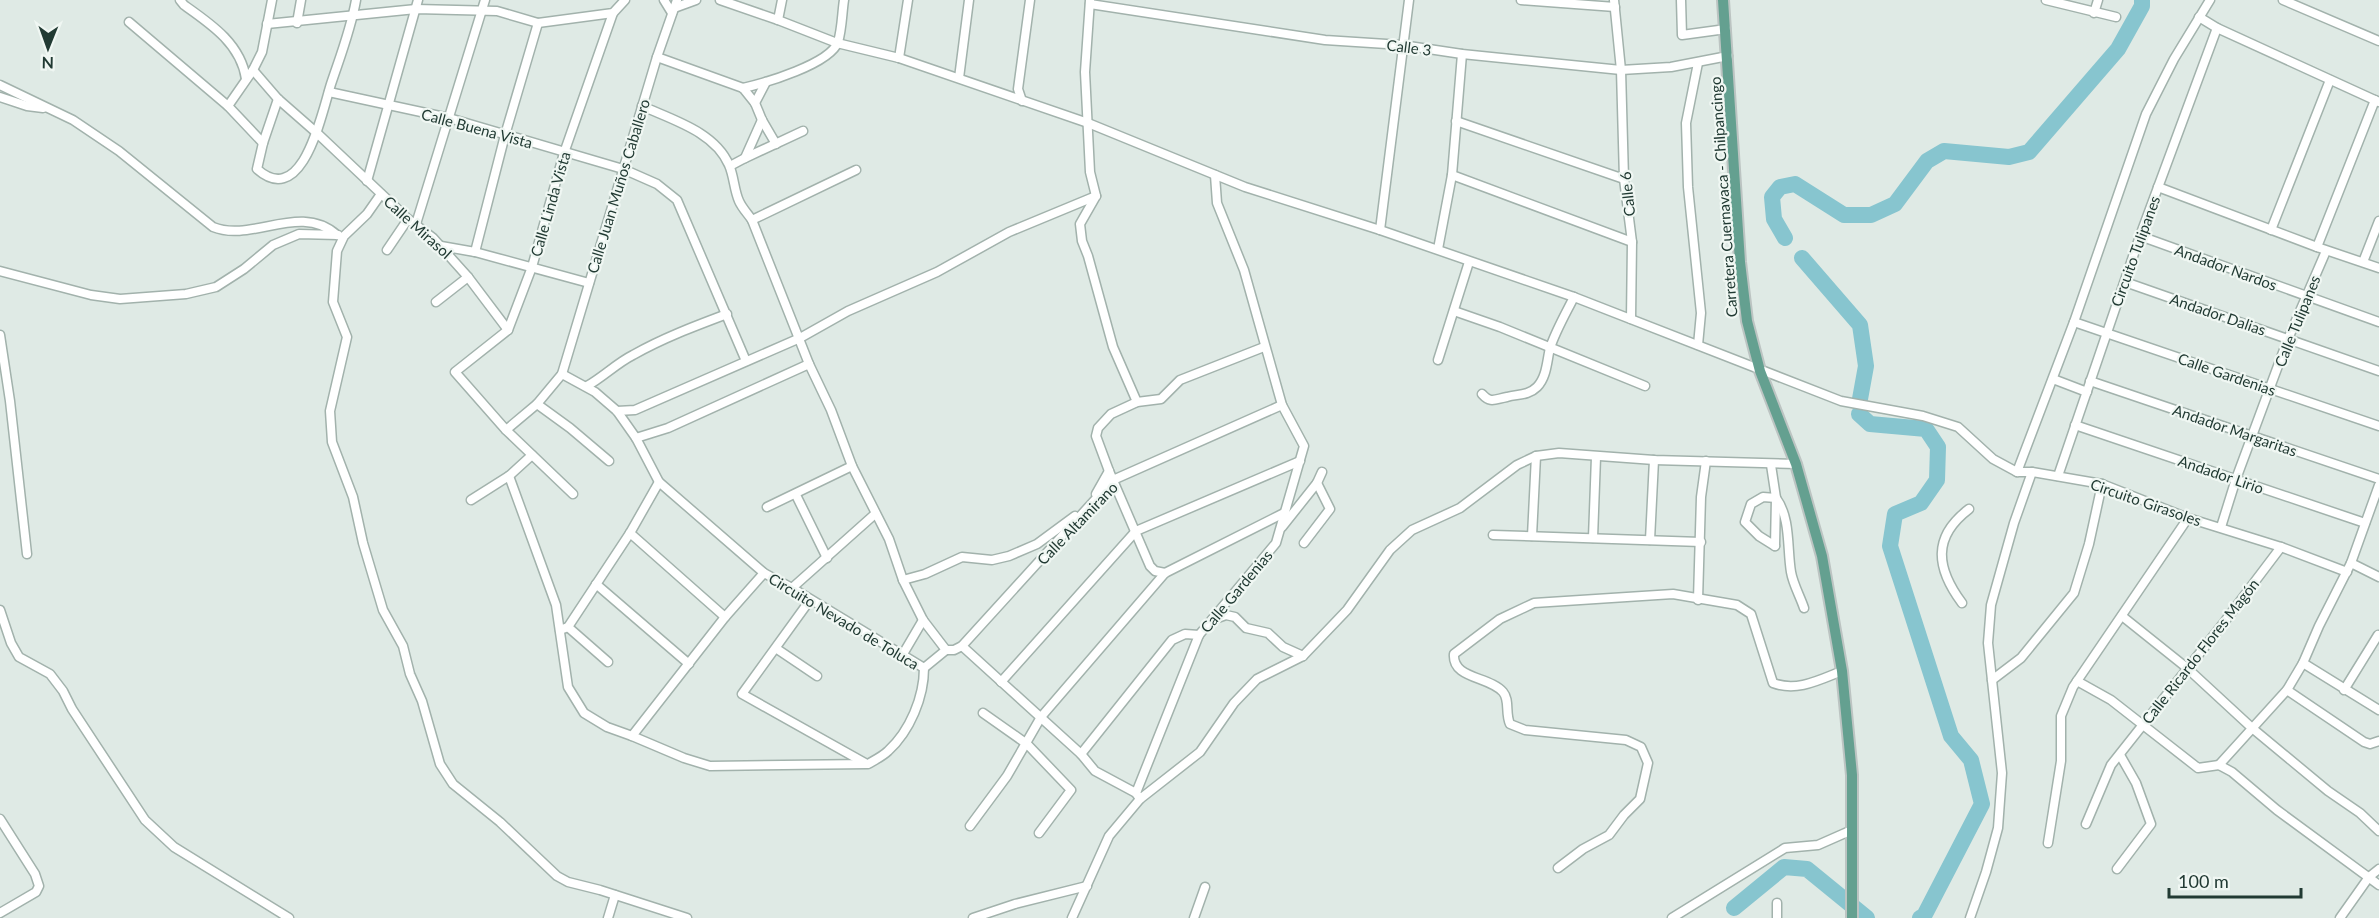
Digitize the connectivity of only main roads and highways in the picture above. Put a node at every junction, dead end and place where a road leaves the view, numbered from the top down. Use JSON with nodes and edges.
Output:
{"nodes":[{"id":1,"x":1723,"y":0,"type":"edge"},
{"id":2,"x":1852,"y":918,"type":"edge"}],
"edges":[{"from":1,"to":2,"type":"main road","name":"Carretera Cuernavaca - Chilpancingo"}]}
